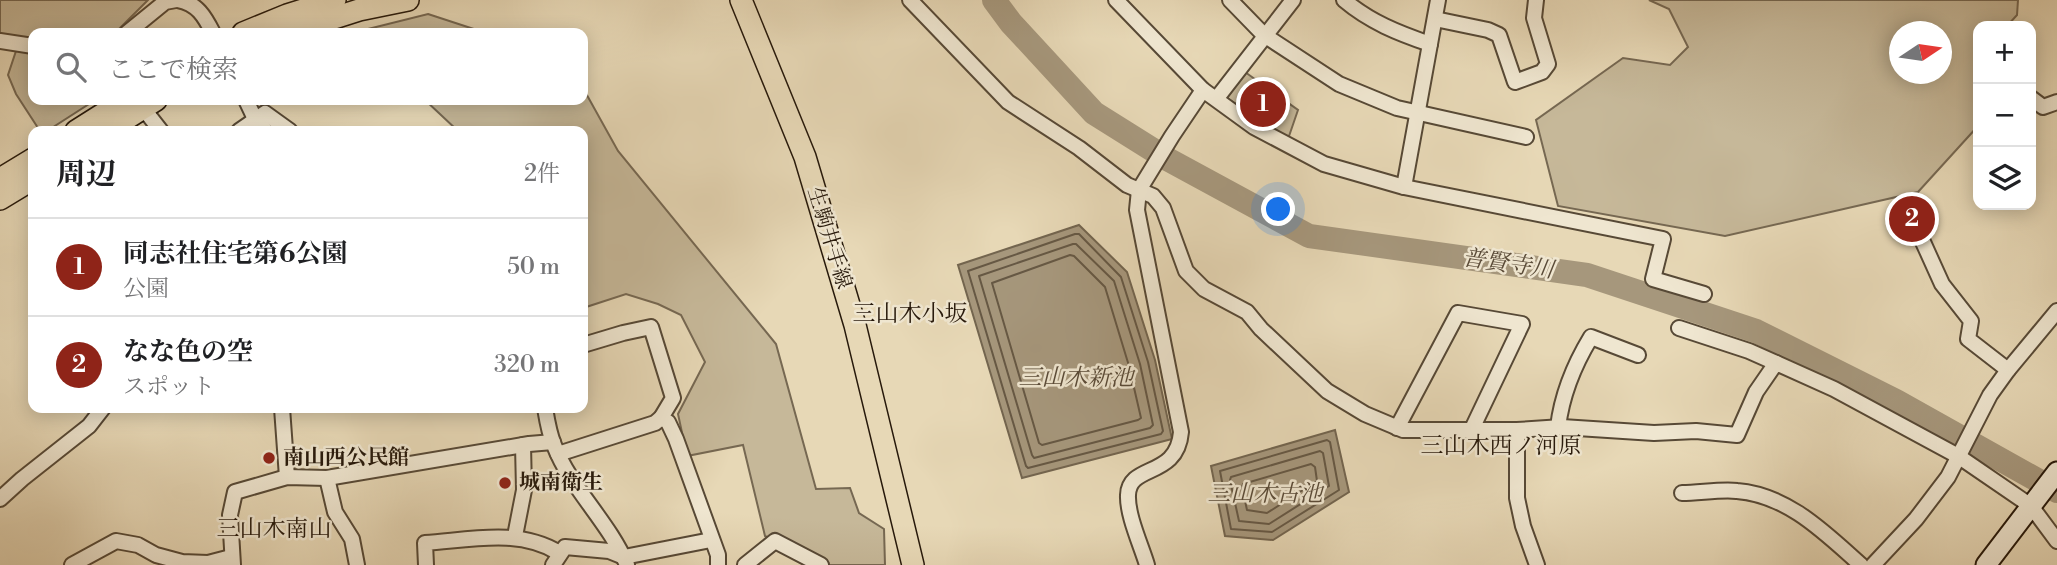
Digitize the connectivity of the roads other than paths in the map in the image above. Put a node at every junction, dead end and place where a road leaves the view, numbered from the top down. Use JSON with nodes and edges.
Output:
{"nodes":[{"id":1,"x":177,"y":0,"type":"edge"},
{"id":2,"x":335,"y":0,"type":"edge"},
{"id":3,"x":408,"y":0,"type":"edge"},
{"id":4,"x":741,"y":0,"type":"edge"},
{"id":5,"x":910,"y":0,"type":"edge"},
{"id":6,"x":1230,"y":0,"type":"edge"},
{"id":7,"x":1293,"y":0,"type":"edge"},
{"id":8,"x":1344,"y":0,"type":"edge"},
{"id":9,"x":1438,"y":0,"type":"edge"},
{"id":10,"x":1536,"y":0,"type":"edge"},
{"id":11,"x":1121,"y":2,"type":"edge"},
{"id":12,"x":1435,"y":19,"type":"junction"},
{"id":13,"x":133,"y":28,"type":"edge"},
{"id":14,"x":211,"y":28,"type":"edge"},
{"id":15,"x":256,"y":28,"type":"edge"},
{"id":16,"x":303,"y":28,"type":"edge"},
{"id":17,"x":1264,"y":35,"type":"junction"},
{"id":18,"x":0,"y":41,"type":"edge"},
{"id":19,"x":1430,"y":44,"type":"junction"},
{"id":20,"x":28,"y":45,"type":"edge"},
{"id":21,"x":1203,"y":90,"type":"junction"},
{"id":22,"x":1217,"y":98,"type":"junction"},
{"id":23,"x":2036,"y":102,"type":"edge"},
{"id":24,"x":2057,"y":103,"type":"edge"},
{"id":25,"x":126,"y":105,"type":"edge"},
{"id":26,"x":129,"y":105,"type":"edge"},
{"id":27,"x":135,"y":105,"type":"edge"},
{"id":28,"x":249,"y":105,"type":"edge"},
{"id":29,"x":1418,"y":114,"type":"junction"},
{"id":30,"x":256,"y":119,"type":"junction"},
{"id":31,"x":86,"y":126,"type":"edge"},
{"id":32,"x":111,"y":126,"type":"edge"},
{"id":33,"x":156,"y":126,"type":"edge"},
{"id":34,"x":246,"y":126,"type":"edge"},
{"id":35,"x":262,"y":126,"type":"edge"},
{"id":36,"x":283,"y":126,"type":"edge"},
{"id":37,"x":1526,"y":137,"type":"dead end"},
{"id":38,"x":28,"y":162,"type":"edge"},
{"id":39,"x":0,"y":179,"type":"edge"},
{"id":40,"x":28,"y":182,"type":"edge"},
{"id":41,"x":1404,"y":187,"type":"junction"},
{"id":42,"x":1139,"y":190,"type":"junction"},
{"id":43,"x":0,"y":199,"type":"edge"},
{"id":44,"x":1923,"y":242,"type":"dead end"},
{"id":45,"x":1704,"y":294,"type":"dead end"},
{"id":46,"x":2057,"y":312,"type":"edge"},
{"id":47,"x":1679,"y":328,"type":"dead end"},
{"id":48,"x":588,"y":343,"type":"edge"},
{"id":49,"x":1638,"y":355,"type":"dead end"},
{"id":50,"x":1776,"y":363,"type":"junction"},
{"id":51,"x":2008,"y":370,"type":"junction"},
{"id":52,"x":99,"y":413,"type":"edge"},
{"id":53,"x":282,"y":413,"type":"edge"},
{"id":54,"x":546,"y":413,"type":"edge"},
{"id":55,"x":661,"y":418,"type":"junction"},
{"id":56,"x":1558,"y":427,"type":"junction"},
{"id":57,"x":1397,"y":428,"type":"junction"},
{"id":58,"x":1517,"y":430,"type":"junction"},
{"id":59,"x":1471,"y":431,"type":"junction"},
{"id":60,"x":523,"y":445,"type":"junction"},
{"id":61,"x":555,"y":448,"type":"junction"},
{"id":62,"x":1959,"y":454,"type":"junction"},
{"id":63,"x":2057,"y":472,"type":"edge"},
{"id":64,"x":287,"y":477,"type":"junction"},
{"id":65,"x":327,"y":478,"type":"junction"},
{"id":66,"x":1682,"y":493,"type":"dead end"},
{"id":67,"x":2,"y":499,"type":"edge"},
{"id":68,"x":2033,"y":504,"type":"junction"},
{"id":69,"x":515,"y":536,"type":"junction"},
{"id":70,"x":712,"y":540,"type":"junction"},
{"id":71,"x":2057,"y":541,"type":"edge"},
{"id":72,"x":556,"y":559,"type":"edge"},
{"id":73,"x":232,"y":561,"type":"edge"},
{"id":74,"x":626,"y":561,"type":"edge"},
{"id":75,"x":753,"y":563,"type":"edge"},
{"id":76,"x":72,"y":565,"type":"edge"},
{"id":77,"x":357,"y":565,"type":"edge"},
{"id":78,"x":425,"y":565,"type":"edge"},
{"id":79,"x":718,"y":565,"type":"edge"},
{"id":80,"x":821,"y":565,"type":"edge"},
{"id":81,"x":913,"y":565,"type":"edge"},
{"id":82,"x":1147,"y":565,"type":"edge"},
{"id":83,"x":1537,"y":565,"type":"edge"},
{"id":84,"x":1861,"y":565,"type":"edge"},
{"id":85,"x":1873,"y":565,"type":"edge"},
{"id":86,"x":1986,"y":565,"type":"edge"}],
"edges":[{"from":1,"to":13,"type":"street"},
{"from":1,"to":14,"type":"street"},
{"from":2,"to":15,"type":"main road"},
{"from":3,"to":16,"type":"main road"},
{"from":4,"to":81,"type":"main road","name":"生駒井手線"},
{"from":5,"to":42,"type":"street"},
{"from":6,"to":17,"type":"street"},
{"from":7,"to":17,"type":"street"},
{"from":8,"to":19,"type":"street"},
{"from":9,"to":12,"type":"street"},
{"from":10,"to":12,"type":"street"},
{"from":11,"to":21,"type":"street"},
{"from":12,"to":19,"type":"street"},
{"from":17,"to":22,"type":"street"},
{"from":17,"to":29,"type":"street"},
{"from":18,"to":20,"type":"street"},
{"from":19,"to":29,"type":"street"},
{"from":21,"to":22,"type":"street"},
{"from":21,"to":42,"type":"street"},
{"from":22,"to":41,"type":"street"},
{"from":23,"to":24,"type":"street"},
{"from":25,"to":31,"type":"main road"},
{"from":26,"to":32,"type":"main road"},
{"from":27,"to":33,"type":"street"},
{"from":28,"to":30,"type":"street"},
{"from":29,"to":37,"type":"street"},
{"from":29,"to":41,"type":"street"},
{"from":30,"to":34,"type":"street"},
{"from":30,"to":35,"type":"street"},
{"from":30,"to":36,"type":"street"},
{"from":38,"to":39,"type":"main road"},
{"from":40,"to":43,"type":"main road"},
{"from":41,"to":45,"type":"street"},
{"from":42,"to":57,"type":"street"},
{"from":42,"to":82,"type":"street"},
{"from":44,"to":51,"type":"street"},
{"from":46,"to":51,"type":"street"},
{"from":47,"to":50,"type":"street"},
{"from":48,"to":55,"type":"street"},
{"from":49,"to":56,"type":"street"},
{"from":50,"to":56,"type":"street"},
{"from":50,"to":62,"type":"street"},
{"from":51,"to":62,"type":"street"},
{"from":52,"to":67,"type":"street"},
{"from":53,"to":64,"type":"street"},
{"from":54,"to":61,"type":"street"},
{"from":55,"to":61,"type":"street"},
{"from":55,"to":70,"type":"street"},
{"from":56,"to":58,"type":"street"},
{"from":57,"to":59,"type":"street"},
{"from":57,"to":59,"type":"street"},
{"from":58,"to":59,"type":"street"},
{"from":58,"to":83,"type":"street"},
{"from":60,"to":61,"type":"street"},
{"from":60,"to":65,"type":"street"},
{"from":60,"to":69,"type":"street"},
{"from":61,"to":74,"type":"street"},
{"from":62,"to":68,"type":"street"},
{"from":62,"to":85,"type":"street"},
{"from":63,"to":68,"type":"street"},
{"from":64,"to":65,"type":"street"},
{"from":64,"to":73,"type":"street"},
{"from":65,"to":77,"type":"street"},
{"from":66,"to":84,"type":"street"},
{"from":68,"to":71,"type":"street"},
{"from":68,"to":86,"type":"street"},
{"from":69,"to":72,"type":"street"},
{"from":69,"to":78,"type":"street"},
{"from":70,"to":74,"type":"street"},
{"from":70,"to":79,"type":"street"},
{"from":72,"to":74,"type":"street"},
{"from":73,"to":76,"type":"street"},
{"from":75,"to":80,"type":"street"}]}
